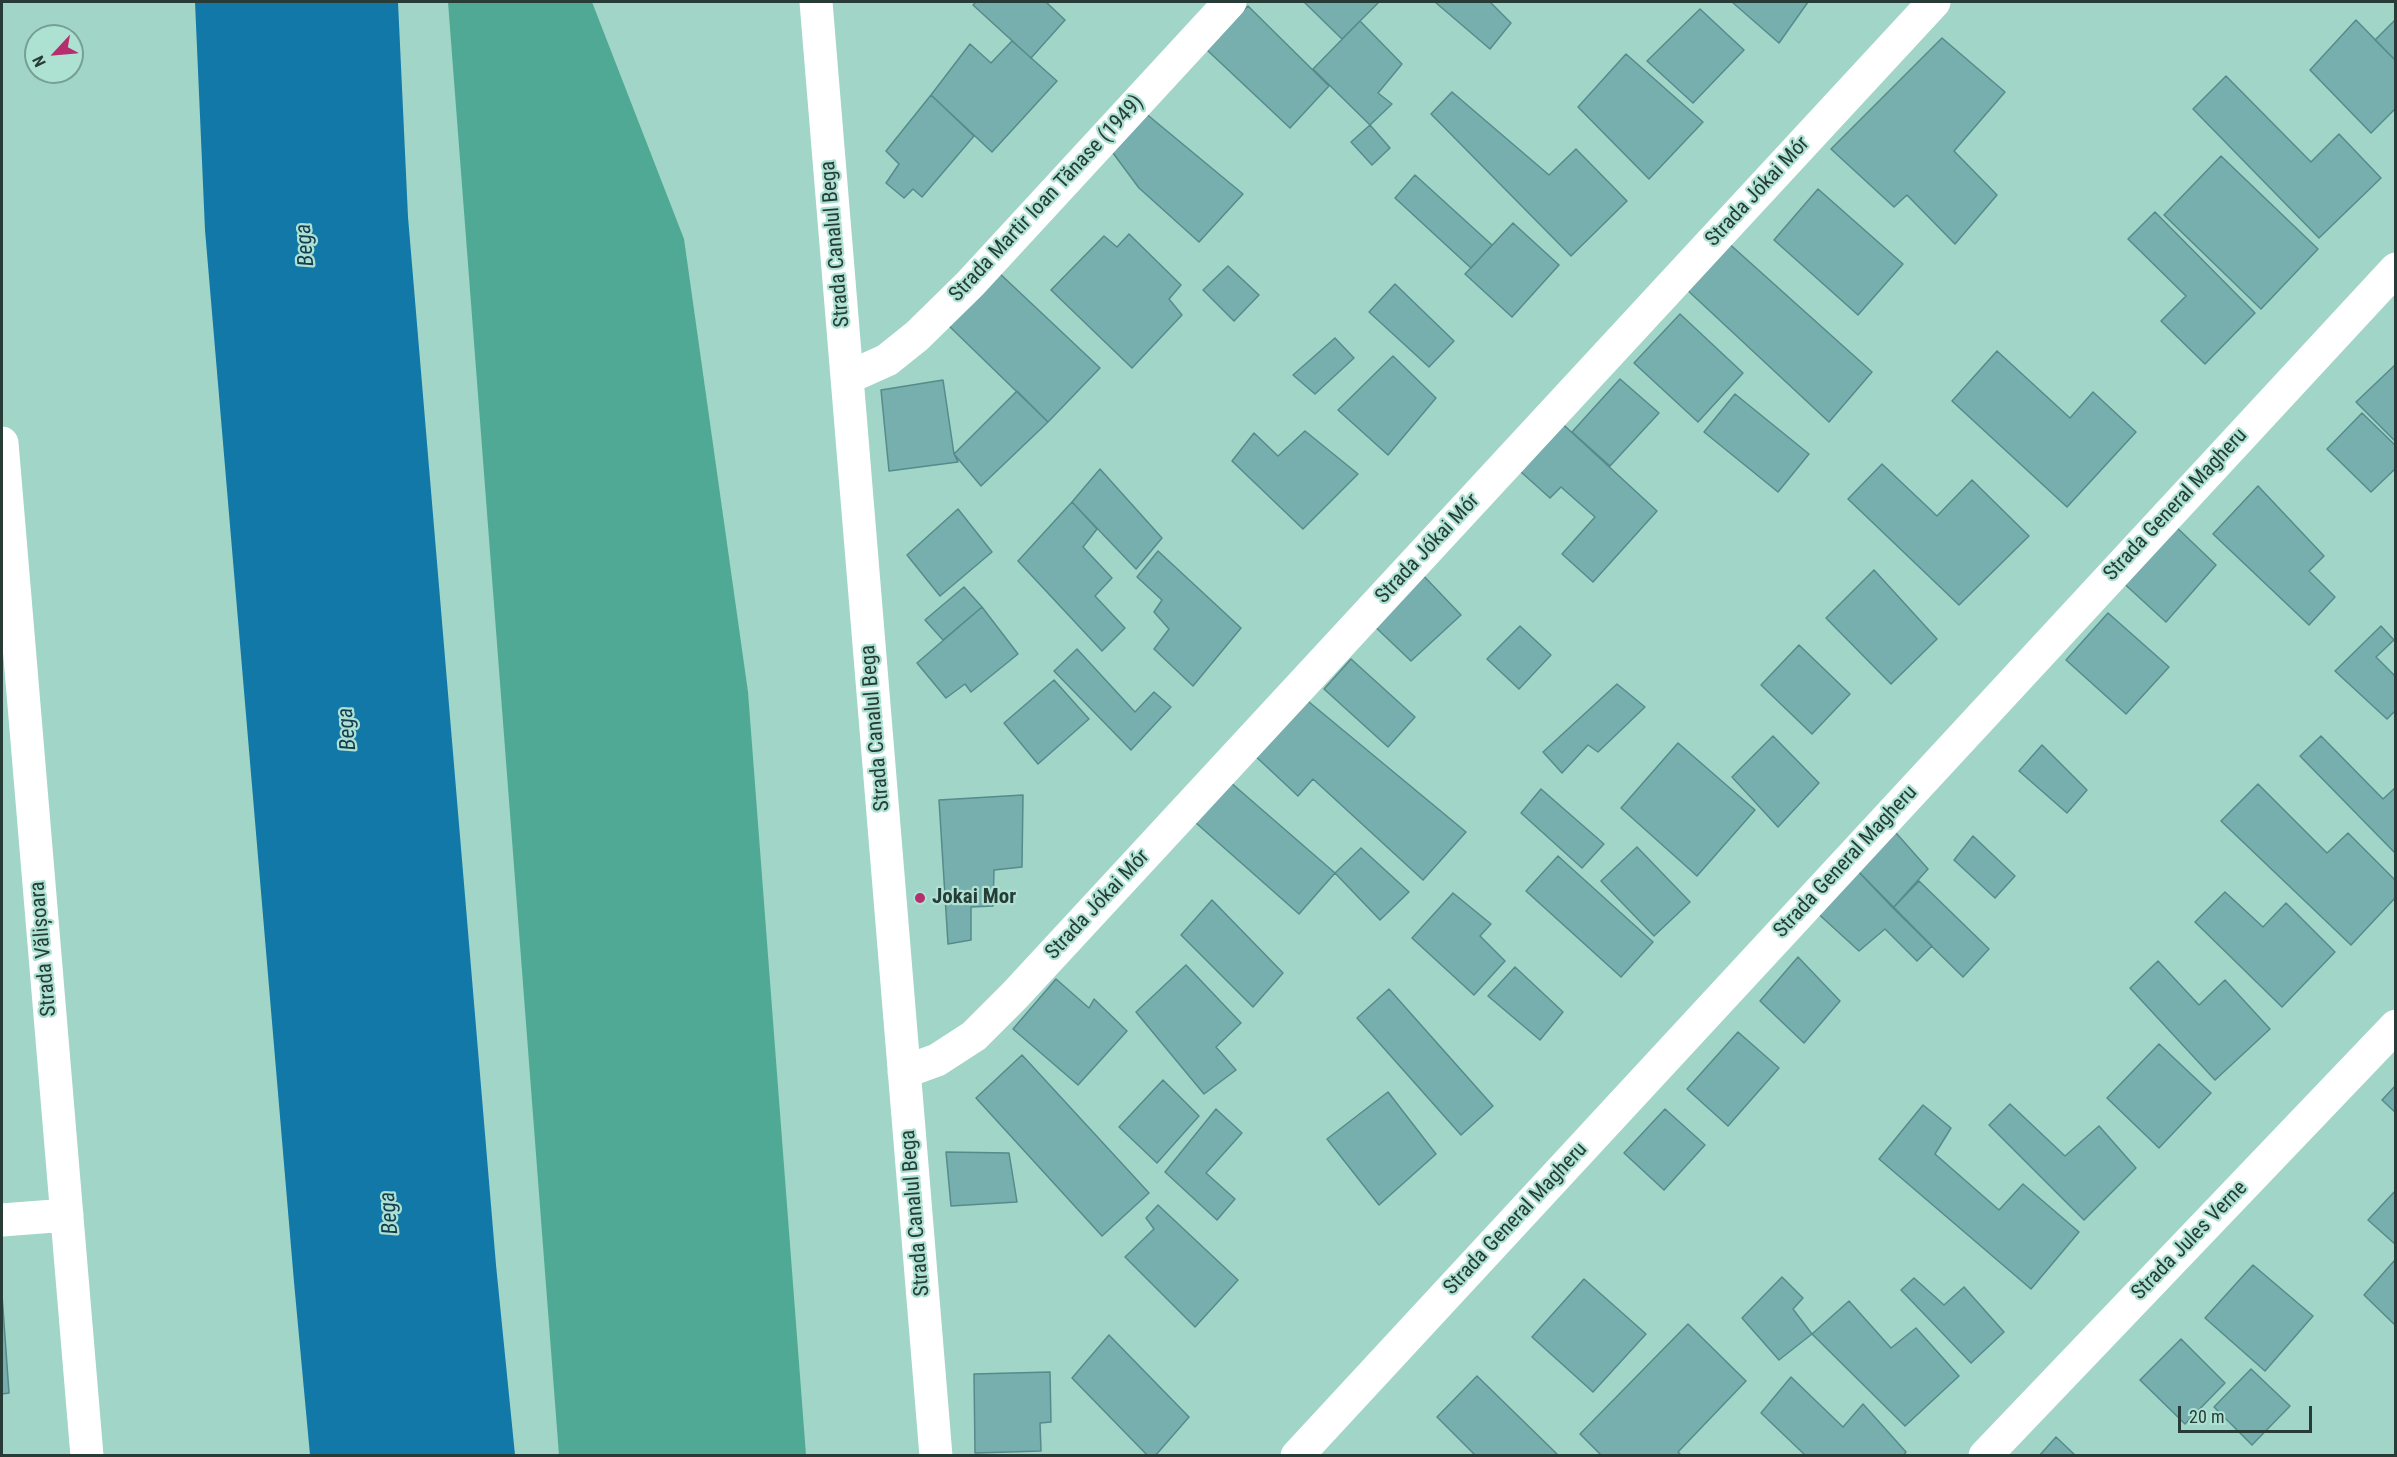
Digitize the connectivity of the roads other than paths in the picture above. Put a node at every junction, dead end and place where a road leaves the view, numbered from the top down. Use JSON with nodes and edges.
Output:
{"nodes":[{"id":1,"x":816,"y":2,"type":"edge"},
{"id":2,"x":1230,"y":2,"type":"edge"},
{"id":3,"x":1934,"y":2,"type":"edge"},
{"id":4,"x":2396,"y":269,"type":"edge"},
{"id":5,"x":847,"y":378,"type":"junction"},
{"id":6,"x":2,"y":444,"type":"edge"},
{"id":7,"x":10,"y":641,"type":"edge"},
{"id":8,"x":2396,"y":1026,"type":"edge"},
{"id":9,"x":904,"y":1072,"type":"junction"},
{"id":10,"x":67,"y":1215,"type":"junction"},
{"id":11,"x":2,"y":1220,"type":"edge"},
{"id":12,"x":87,"y":1455,"type":"edge"},
{"id":13,"x":936,"y":1455,"type":"edge"},
{"id":14,"x":1297,"y":1455,"type":"edge"},
{"id":15,"x":1985,"y":1455,"type":"edge"}],
"edges":[{"from":1,"to":5,"type":"street","name":"Strada Canalul Bega"},
{"from":2,"to":5,"type":"street","name":"Strada Martir Ioan Tănase (1949)"},
{"from":3,"to":9,"type":"street","name":"Strada Jókai Mór"},
{"from":4,"to":14,"type":"street","name":"Strada General Magheru"},
{"from":5,"to":9,"type":"street","name":"Strada Canalul Bega"},
{"from":6,"to":7,"type":"street","name":"Strada Vălișoara"},
{"from":7,"to":10,"type":"street","name":"Strada Vălișoara"},
{"from":8,"to":15,"type":"street","name":"Strada Jules Verne"},
{"from":9,"to":13,"type":"street","name":"Strada Canalul Bega"},
{"from":10,"to":11,"type":"street"},
{"from":10,"to":12,"type":"street","name":"Strada Vălișoara"}]}
